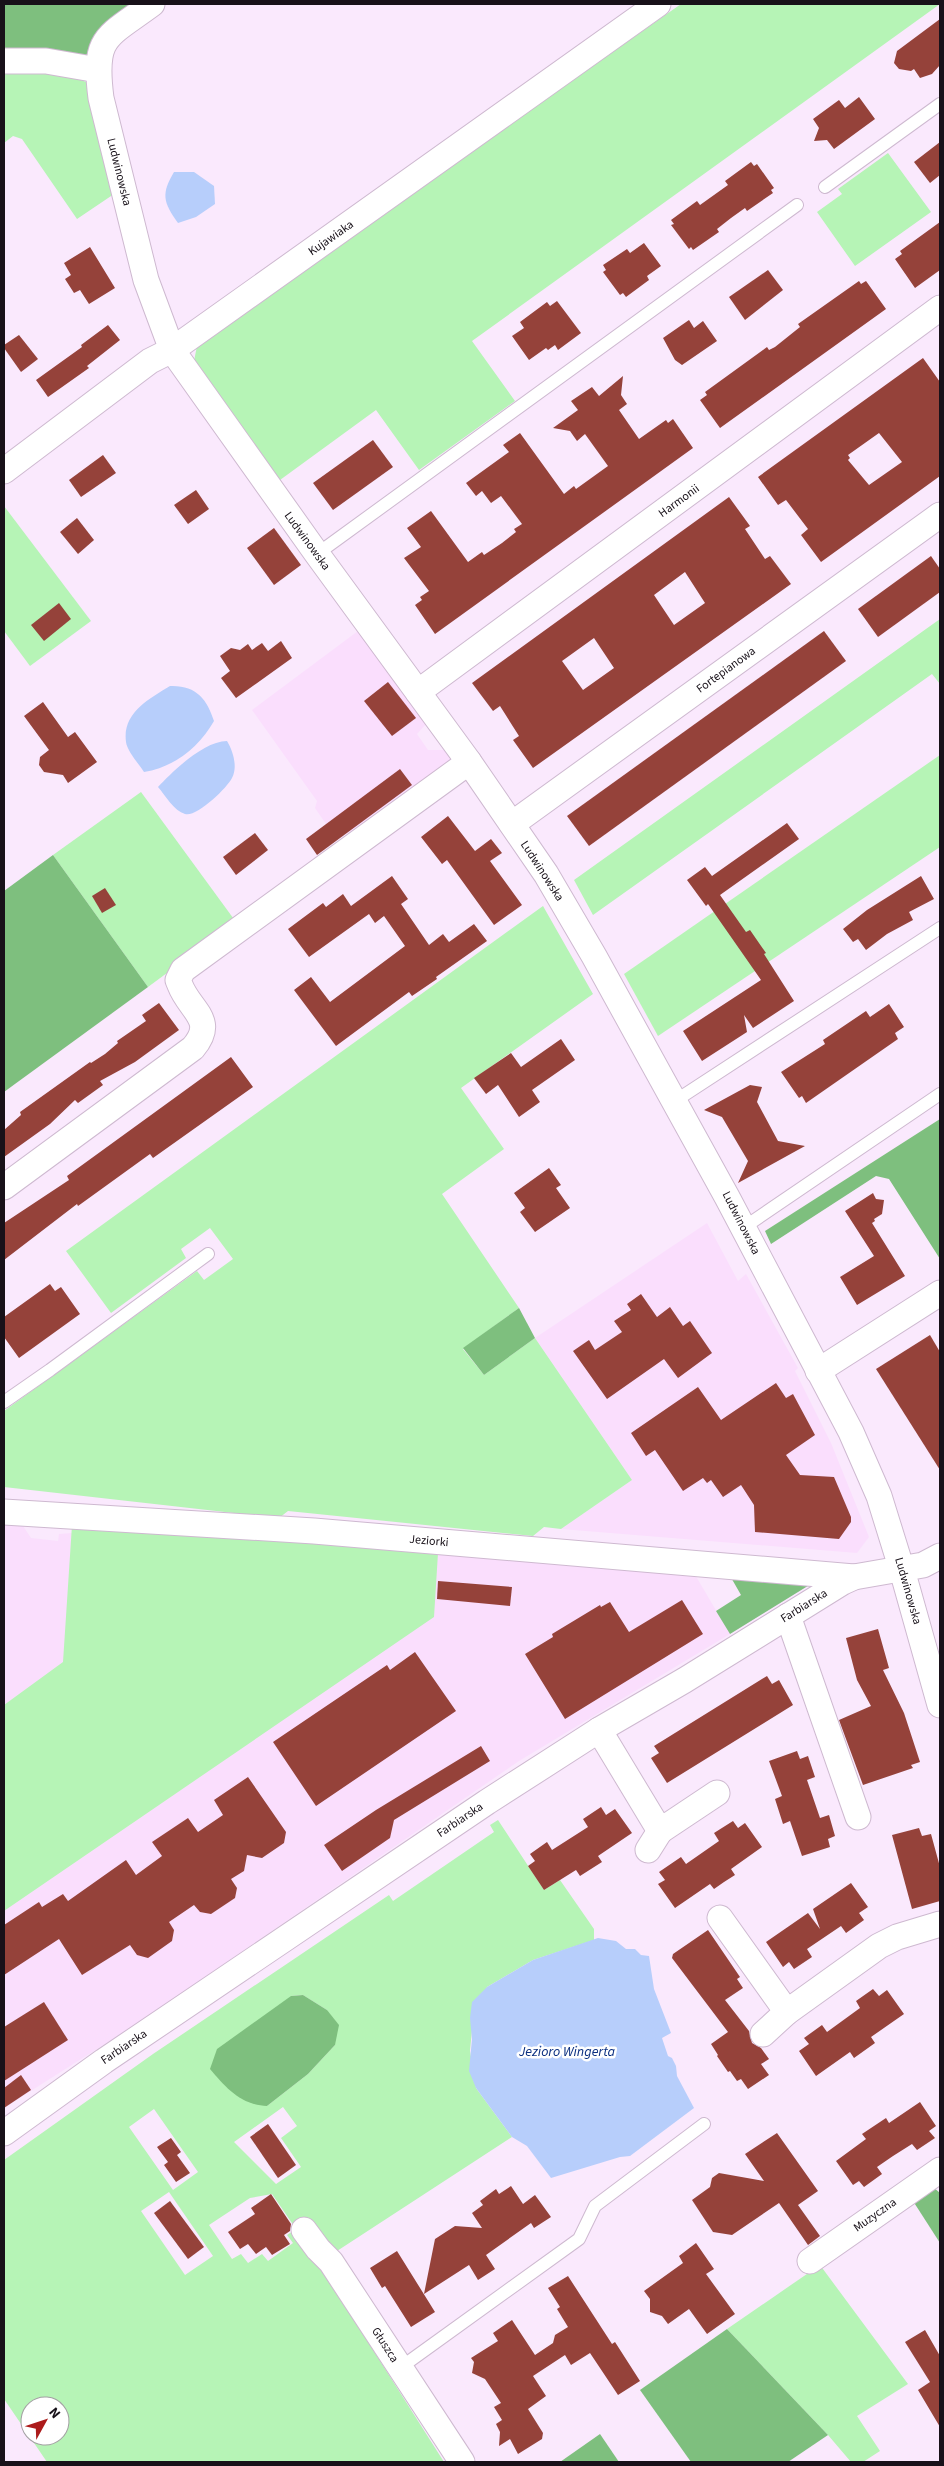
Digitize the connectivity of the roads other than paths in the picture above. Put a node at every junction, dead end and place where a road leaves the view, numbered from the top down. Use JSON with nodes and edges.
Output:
{"nodes":[{"id":1,"x":152,"y":4,"type":"edge"},
{"id":2,"x":658,"y":4,"type":"edge"},
{"id":3,"x":4,"y":60,"type":"edge"},
{"id":4,"x":98,"y":70,"type":"junction"},
{"id":5,"x":940,"y":104,"type":"edge"},
{"id":6,"x":825,"y":187,"type":"dead end"},
{"id":7,"x":797,"y":205,"type":"dead end"},
{"id":8,"x":940,"y":308,"type":"edge"},
{"id":9,"x":172,"y":350,"type":"junction"},
{"id":10,"x":4,"y":471,"type":"edge"},
{"id":11,"x":940,"y":516,"type":"edge"},
{"id":12,"x":317,"y":554,"type":"junction"},
{"id":13,"x":418,"y":692,"type":"junction"},
{"id":14,"x":469,"y":762,"type":"junction"},
{"id":15,"x":512,"y":824,"type":"junction"},
{"id":16,"x":940,"y":928,"type":"edge"},
{"id":17,"x":940,"y":1094,"type":"edge"},
{"id":18,"x":675,"y":1100,"type":"junction"},
{"id":19,"x":4,"y":1187,"type":"edge"},
{"id":20,"x":743,"y":1228,"type":"junction"},
{"id":21,"x":208,"y":1254,"type":"dead end"},
{"id":22,"x":940,"y":1293,"type":"edge"},
{"id":23,"x":818,"y":1371,"type":"junction"},
{"id":24,"x":4,"y":1402,"type":"edge"},
{"id":25,"x":4,"y":1512,"type":"edge"},
{"id":26,"x":940,"y":1556,"type":"edge"},
{"id":27,"x":902,"y":1570,"type":"junction"},
{"id":28,"x":854,"y":1577,"type":"junction"},
{"id":29,"x":788,"y":1616,"type":"junction"},
{"id":30,"x":940,"y":1705,"type":"edge"},
{"id":31,"x":599,"y":1730,"type":"junction"},
{"id":32,"x":717,"y":1794,"type":"dead end"},
{"id":33,"x":858,"y":1817,"type":"dead end"},
{"id":34,"x":720,"y":1918,"type":"dead end"},
{"id":35,"x":940,"y":1924,"type":"edge"},
{"id":36,"x":787,"y":2012,"type":"junction"},
{"id":37,"x":763,"y":2034,"type":"dead end"},
{"id":38,"x":704,"y":2124,"type":"dead end"},
{"id":39,"x":4,"y":2133,"type":"edge"},
{"id":40,"x":940,"y":2170,"type":"edge"},
{"id":41,"x":304,"y":2230,"type":"dead end"},
{"id":42,"x":810,"y":2261,"type":"dead end"},
{"id":43,"x":400,"y":2368,"type":"junction"},
{"id":44,"x":462,"y":2462,"type":"edge"}],
"edges":[{"from":1,"to":4,"type":"street","name":"Ludwinowska"},
{"from":2,"to":9,"type":"street","name":"Kujawiaka"},
{"from":3,"to":4,"type":"street"},
{"from":4,"to":9,"type":"street","name":"Ludwinowska"},
{"from":5,"to":6,"type":"lane"},
{"from":7,"to":12,"type":"lane"},
{"from":8,"to":13,"type":"street","name":"Harmonii"},
{"from":9,"to":10,"type":"street","name":"Kujawiaka"},
{"from":9,"to":12,"type":"street","name":"Ludwinowska"},
{"from":11,"to":15,"type":"street","name":"Fortepianowa"},
{"from":12,"to":13,"type":"street","name":"Ludwinowska"},
{"from":13,"to":14,"type":"street","name":"Ludwinowska"},
{"from":14,"to":15,"type":"street","name":"Ludwinowska"},
{"from":14,"to":19,"type":"street"},
{"from":15,"to":18,"type":"street","name":"Ludwinowska"},
{"from":16,"to":18,"type":"lane"},
{"from":17,"to":20,"type":"lane"},
{"from":18,"to":20,"type":"street","name":"Ludwinowska"},
{"from":20,"to":23,"type":"street","name":"Ludwinowska"},
{"from":21,"to":24,"type":"lane"},
{"from":22,"to":23,"type":"street"},
{"from":23,"to":27,"type":"street","name":"Ludwinowska"},
{"from":25,"to":28,"type":"street","name":"Jeziorki"},
{"from":26,"to":27,"type":"street","name":"Farbiarska"},
{"from":27,"to":28,"type":"street","name":"Farbiarska"},
{"from":27,"to":30,"type":"street","name":"Ludwinowska"},
{"from":28,"to":29,"type":"street","name":"Farbiarska"},
{"from":29,"to":31,"type":"street","name":"Farbiarska"},
{"from":29,"to":33,"type":"street"},
{"from":31,"to":32,"type":"street"},
{"from":31,"to":39,"type":"street","name":"Farbiarska"},
{"from":34,"to":36,"type":"street"},
{"from":35,"to":36,"type":"street"},
{"from":36,"to":37,"type":"street"},
{"from":38,"to":43,"type":"lane"},
{"from":40,"to":42,"type":"street","name":"Muzyczna"},
{"from":41,"to":43,"type":"street","name":"Głuszca"},
{"from":43,"to":44,"type":"street","name":"Głuszca"}]}
